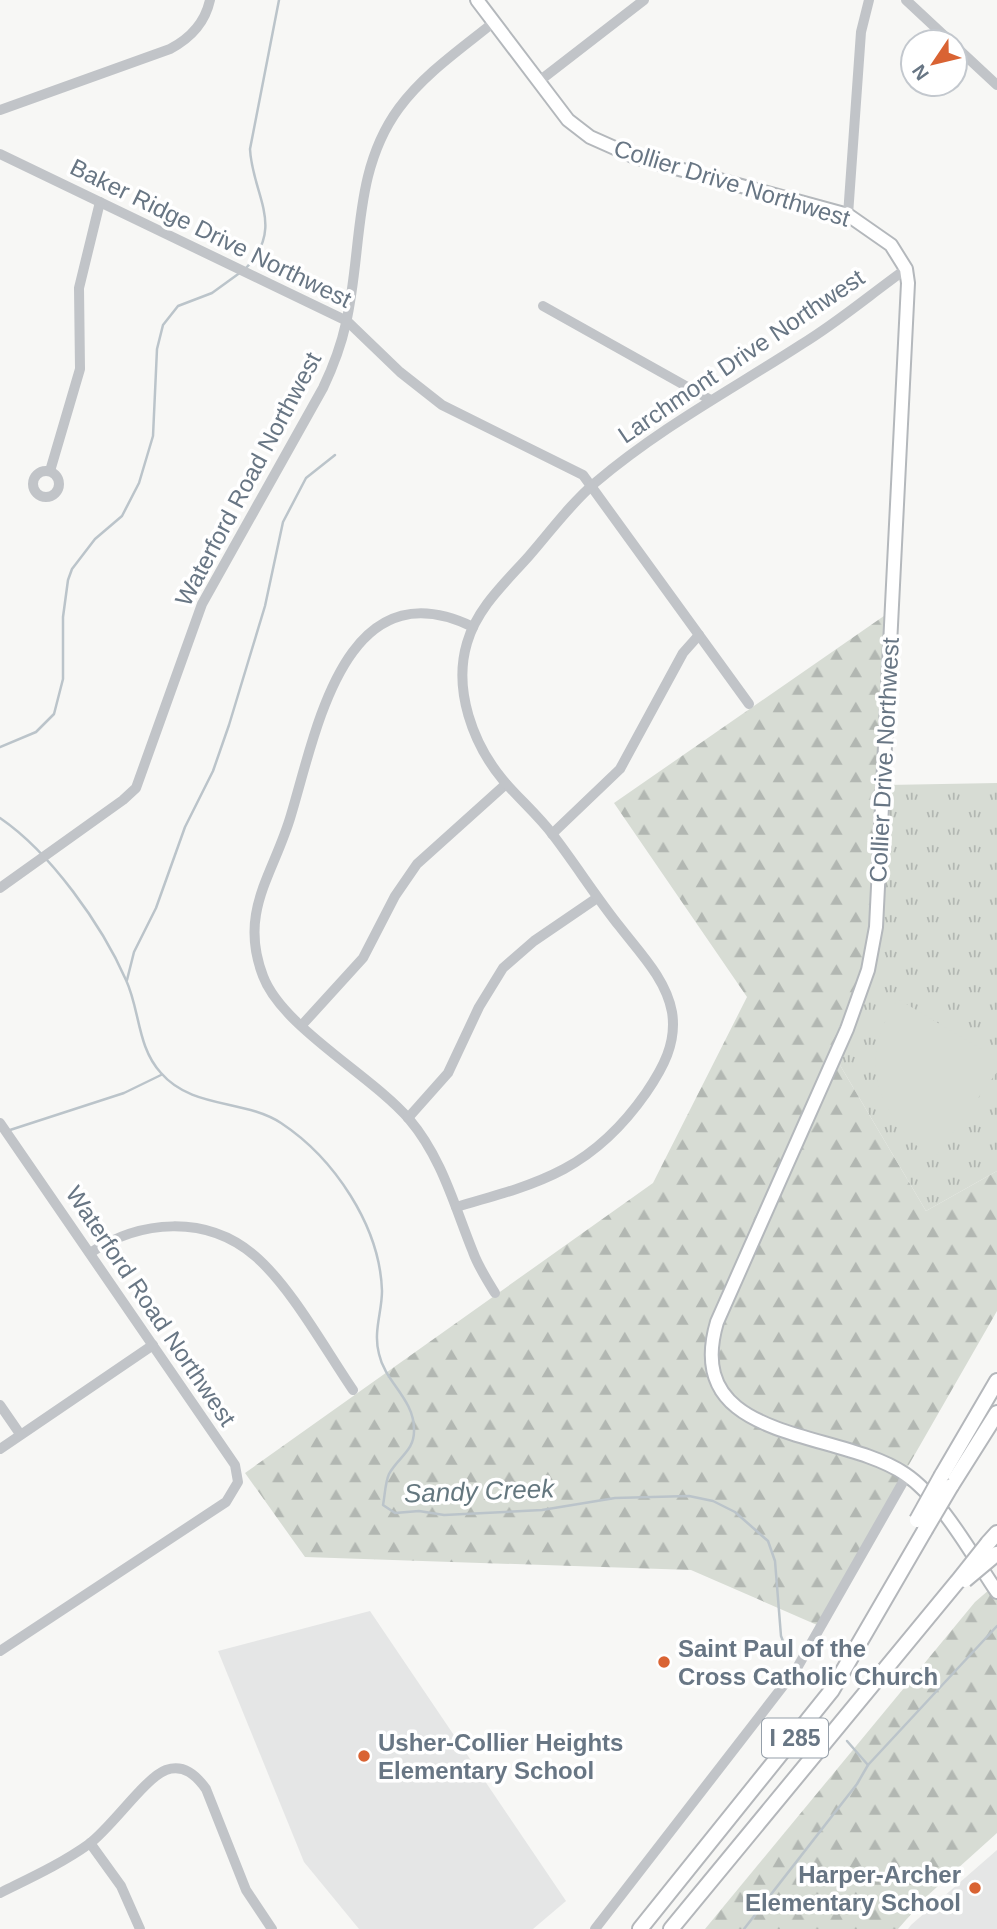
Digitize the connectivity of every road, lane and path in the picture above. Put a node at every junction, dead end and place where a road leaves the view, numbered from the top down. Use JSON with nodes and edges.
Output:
{"nodes":[{"id":1,"x":210,"y":0,"type":"edge"},
{"id":2,"x":477,"y":0,"type":"edge"},
{"id":3,"x":644,"y":0,"type":"edge"},
{"id":4,"x":869,"y":0,"type":"edge"},
{"id":5,"x":906,"y":0,"type":"edge"},
{"id":6,"x":494,"y":22,"type":"junction"},
{"id":7,"x":936,"y":28,"type":"edge"},
{"id":8,"x":969,"y":59,"type":"edge"},
{"id":9,"x":538,"y":82,"type":"junction"},
{"id":10,"x":997,"y":85,"type":"edge"},
{"id":11,"x":0,"y":110,"type":"edge"},
{"id":12,"x":0,"y":154,"type":"edge"},
{"id":13,"x":100,"y":202,"type":"junction"},
{"id":14,"x":849,"y":215,"type":"junction"},
{"id":15,"x":906,"y":270,"type":"junction"},
{"id":16,"x":543,"y":306,"type":"dead end"},
{"id":17,"x":347,"y":321,"type":"junction"},
{"id":18,"x":709,"y":399,"type":"junction"},
{"id":19,"x":50,"y":471,"type":"dead end"},
{"id":20,"x":593,"y":485,"type":"junction"},
{"id":21,"x":473,"y":627,"type":"junction"},
{"id":22,"x":699,"y":635,"type":"junction"},
{"id":23,"x":749,"y":704,"type":"dead end"},
{"id":24,"x":506,"y":784,"type":"junction"},
{"id":25,"x":552,"y":834,"type":"junction"},
{"id":26,"x":0,"y":888,"type":"edge"},
{"id":27,"x":597,"y":898,"type":"junction"},
{"id":28,"x":302,"y":1025,"type":"junction"},
{"id":29,"x":408,"y":1118,"type":"junction"},
{"id":30,"x":0,"y":1123,"type":"edge"},
{"id":31,"x":456,"y":1207,"type":"junction"},
{"id":32,"x":90,"y":1253,"type":"junction"},
{"id":33,"x":495,"y":1293,"type":"dead end"},
{"id":34,"x":153,"y":1345,"type":"junction"},
{"id":35,"x":997,"y":1381,"type":"edge"},
{"id":36,"x":353,"y":1390,"type":"dead end"},
{"id":37,"x":0,"y":1405,"type":"edge"},
{"id":38,"x":997,"y":1413,"type":"edge"},
{"id":39,"x":20,"y":1434,"type":"junction"},
{"id":40,"x":0,"y":1449,"type":"edge"},
{"id":41,"x":907,"y":1475,"type":"junction"},
{"id":42,"x":946,"y":1480,"type":"junction"},
{"id":43,"x":995,"y":1546,"type":"edge"},
{"id":44,"x":997,"y":1592,"type":"edge"},
{"id":45,"x":0,"y":1651,"type":"edge"},
{"id":46,"x":90,"y":1843,"type":"junction"},
{"id":47,"x":0,"y":1893,"type":"edge"},
{"id":48,"x":140,"y":1929,"type":"edge"},
{"id":49,"x":272,"y":1929,"type":"edge"},
{"id":50,"x":596,"y":1929,"type":"edge"},
{"id":51,"x":640,"y":1929,"type":"edge"},
{"id":52,"x":671,"y":1929,"type":"edge"}],
"edges":[{"from":1,"to":11,"type":"street"},
{"from":2,"to":6,"type":"main road","name":"Collier Drive Northwest"},
{"from":3,"to":9,"type":"street"},
{"from":4,"to":14,"type":"street"},
{"from":5,"to":7,"type":"street"},
{"from":6,"to":9,"type":"main road","name":"Collier Drive Northwest"},
{"from":6,"to":17,"type":"street","name":"Waterford Road Northwest"},
{"from":8,"to":10,"type":"street"},
{"from":9,"to":14,"type":"main road","name":"Collier Drive Northwest"},
{"from":12,"to":13,"type":"street","name":"Baker Ridge Drive Northwest"},
{"from":13,"to":17,"type":"street","name":"Baker Ridge Drive Northwest"},
{"from":13,"to":19,"type":"street"},
{"from":14,"to":15,"type":"main road","name":"Collier Drive Northwest"},
{"from":15,"to":18,"type":"street","name":"Larchmont Drive Northwest"},
{"from":15,"to":41,"type":"main road","name":"Collier Drive Northwest"},
{"from":16,"to":18,"type":"street"},
{"from":17,"to":20,"type":"street","name":"Baker Ridge Drive Northwest"},
{"from":17,"to":26,"type":"street","name":"Waterford Road Northwest"},
{"from":18,"to":20,"type":"street","name":"Larchmont Drive Northwest"},
{"from":20,"to":21,"type":"street","name":"Larchmont Drive Northwest"},
{"from":20,"to":22,"type":"street","name":"Baker Ridge Drive Northwest"},
{"from":21,"to":24,"type":"street","name":"Larchmont Drive Northwest"},
{"from":21,"to":28,"type":"street"},
{"from":22,"to":23,"type":"street","name":"Baker Ridge Drive Northwest"},
{"from":22,"to":25,"type":"street"},
{"from":24,"to":25,"type":"street","name":"Larchmont Drive Northwest"},
{"from":24,"to":28,"type":"street"},
{"from":25,"to":27,"type":"street","name":"Larchmont Drive Northwest"},
{"from":27,"to":29,"type":"street"},
{"from":27,"to":31,"type":"street","name":"Larchmont Drive Northwest"},
{"from":28,"to":29,"type":"street"},
{"from":29,"to":31,"type":"street"},
{"from":30,"to":32,"type":"street","name":"Waterford Road Northwest"},
{"from":31,"to":33,"type":"street"},
{"from":32,"to":34,"type":"street","name":"Waterford Road Northwest"},
{"from":32,"to":36,"type":"street"},
{"from":34,"to":39,"type":"street"},
{"from":34,"to":45,"type":"street","name":"Waterford Road Northwest"},
{"from":35,"to":42,"type":"highway"},
{"from":37,"to":39,"type":"street"},
{"from":38,"to":42,"type":"highway","number":"I 285"},
{"from":39,"to":40,"type":"street"},
{"from":41,"to":44,"type":"main road","name":"Collier Drive Northwest"},
{"from":41,"to":50,"type":"street"},
{"from":42,"to":51,"type":"highway","number":"I 285","bridge":true},
{"from":43,"to":52,"type":"highway","number":"I 285","bridge":true},
{"from":46,"to":47,"type":"street"},
{"from":46,"to":48,"type":"street"},
{"from":46,"to":49,"type":"street"}]}
